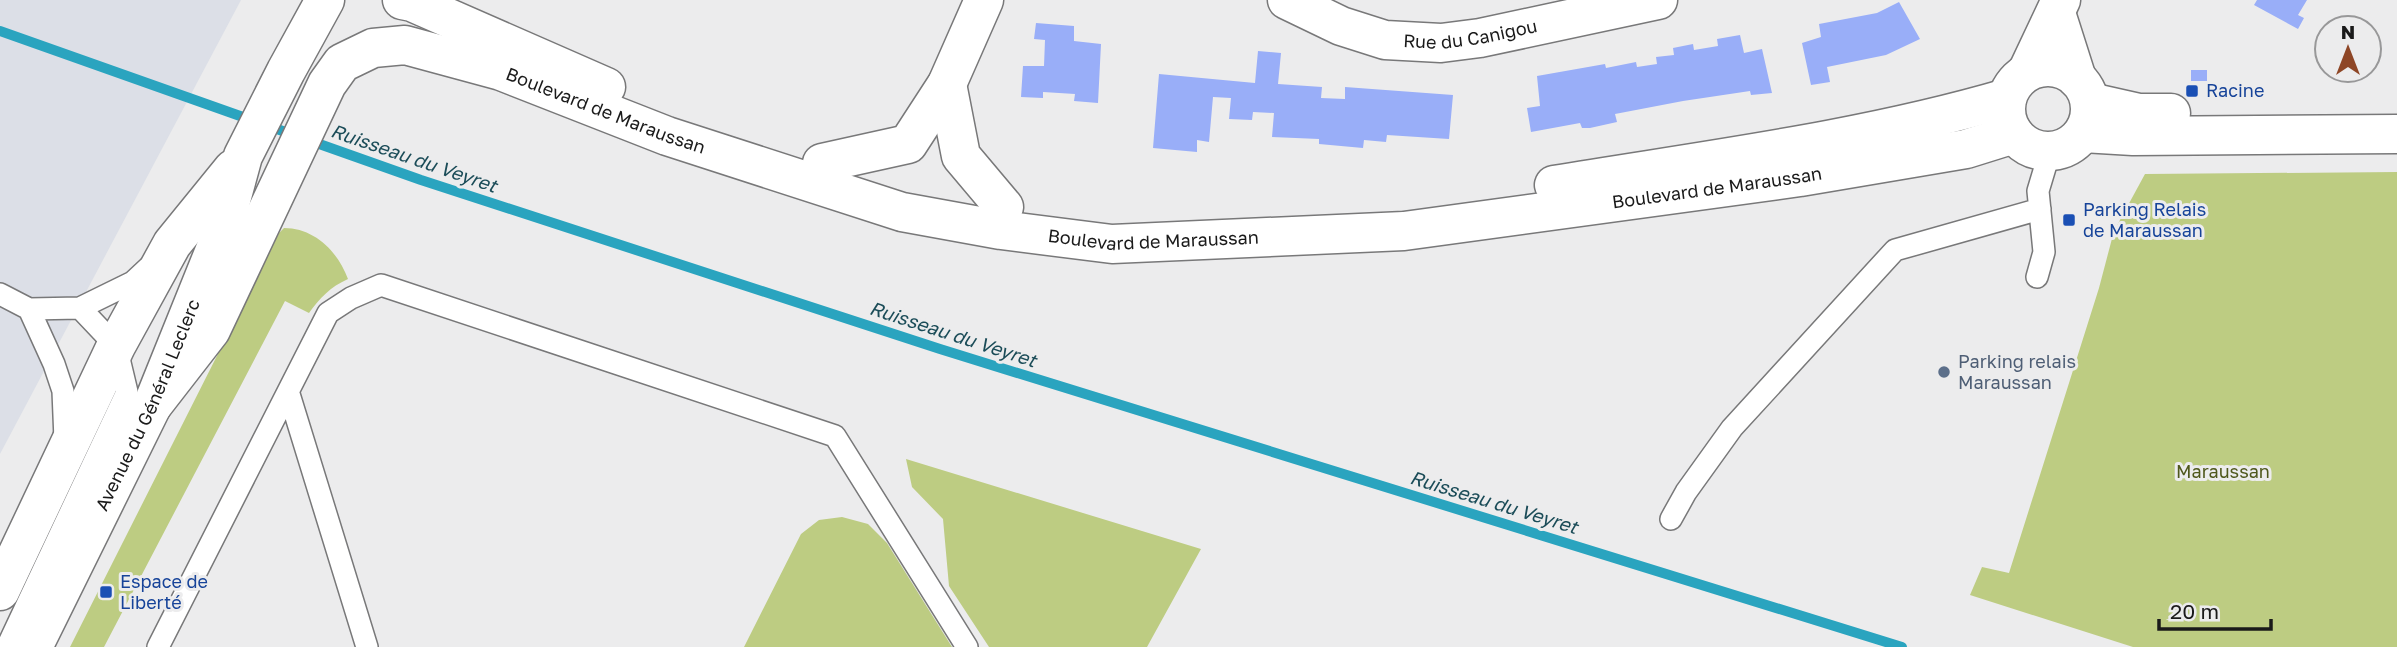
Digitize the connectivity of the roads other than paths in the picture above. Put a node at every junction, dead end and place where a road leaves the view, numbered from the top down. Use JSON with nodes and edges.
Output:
{"nodes":[{"id":1,"x":325,"y":0,"type":"edge"},
{"id":2,"x":402,"y":0,"type":"edge"},
{"id":3,"x":460,"y":0,"type":"edge"},
{"id":4,"x":984,"y":0,"type":"edge"},
{"id":5,"x":1658,"y":0,"type":"edge"},
{"id":6,"x":1301,"y":3,"type":"edge"},
{"id":7,"x":2058,"y":7,"type":"edge"},
{"id":8,"x":530,"y":52,"type":"junction"},
{"id":9,"x":947,"y":84,"type":"junction"},
{"id":10,"x":2016,"y":101,"type":"junction"},
{"id":11,"x":2083,"y":104,"type":"junction"},
{"id":12,"x":2397,"y":112,"type":"edge"},
{"id":13,"x":2397,"y":134,"type":"edge"},
{"id":14,"x":2050,"y":151,"type":"junction"},
{"id":15,"x":243,"y":156,"type":"junction"},
{"id":16,"x":822,"y":163,"type":"junction"},
{"id":17,"x":1004,"y":207,"type":"junction"},
{"id":18,"x":2040,"y":209,"type":"junction"},
{"id":19,"x":172,"y":244,"type":"junction"},
{"id":20,"x":2037,"y":277,"type":"dead end"},
{"id":21,"x":0,"y":294,"type":"edge"},
{"id":22,"x":29,"y":309,"type":"junction"},
{"id":23,"x":80,"y":309,"type":"junction"},
{"id":24,"x":116,"y":346,"type":"junction"},
{"id":25,"x":289,"y":394,"type":"junction"},
{"id":26,"x":152,"y":406,"type":"junction"},
{"id":27,"x":65,"y":454,"type":"junction"},
{"id":28,"x":1671,"y":519,"type":"dead end"},
{"id":29,"x":0,"y":591,"type":"edge"},
{"id":30,"x":7,"y":647,"type":"edge"},
{"id":31,"x":33,"y":647,"type":"edge"},
{"id":32,"x":158,"y":647,"type":"edge"},
{"id":33,"x":367,"y":647,"type":"edge"},
{"id":34,"x":967,"y":647,"type":"edge"}],
"edges":[{"from":1,"to":15,"type":"main road","name":"Avenue du Général Leclerc"},
{"from":2,"to":8,"type":"main road","name":"Boulevard de Maraussan"},
{"from":3,"to":8,"type":"main road","name":"Boulevard de Maraussan"},
{"from":4,"to":9,"type":"main road"},
{"from":5,"to":6,"type":"main road","name":"Rue du Canigou"},
{"from":7,"to":10,"type":"main road"},
{"from":7,"to":11,"type":"main road"},
{"from":8,"to":16,"type":"main road","name":"Boulevard de Maraussan"},
{"from":9,"to":16,"type":"main road"},
{"from":9,"to":17,"type":"main road"},
{"from":10,"to":11,"type":"main road"},
{"from":10,"to":14,"type":"main road"},
{"from":10,"to":17,"type":"main road","name":"Boulevard de Maraussan"},
{"from":10,"to":26,"type":"main road","name":"Boulevard de Maraussan"},
{"from":11,"to":12,"type":"main road"},
{"from":11,"to":13,"type":"main road"},
{"from":11,"to":14,"type":"main road"},
{"from":14,"to":18,"type":"lane"},
{"from":15,"to":19,"type":"main road","name":"Avenue du Général Leclerc"},
{"from":15,"to":26,"type":"main road","name":"Avenue du Général Leclerc"},
{"from":16,"to":17,"type":"main road","name":"Boulevard de Maraussan"},
{"from":18,"to":20,"type":"lane"},
{"from":18,"to":28,"type":"lane"},
{"from":19,"to":23,"type":"lane"},
{"from":19,"to":24,"type":"main road","name":"Avenue du Général Leclerc"},
{"from":21,"to":22,"type":"lane"},
{"from":22,"to":23,"type":"lane"},
{"from":22,"to":27,"type":"lane"},
{"from":23,"to":24,"type":"lane"},
{"from":24,"to":27,"type":"main road","name":"Avenue du Général Leclerc"},
{"from":24,"to":30,"type":"lane"},
{"from":25,"to":32,"type":"lane"},
{"from":25,"to":33,"type":"lane"},
{"from":25,"to":34,"type":"lane"},
{"from":26,"to":31,"type":"main road","name":"Avenue du Général Leclerc"},
{"from":27,"to":29,"type":"main road","name":"Avenue du Général Leclerc"}]}
